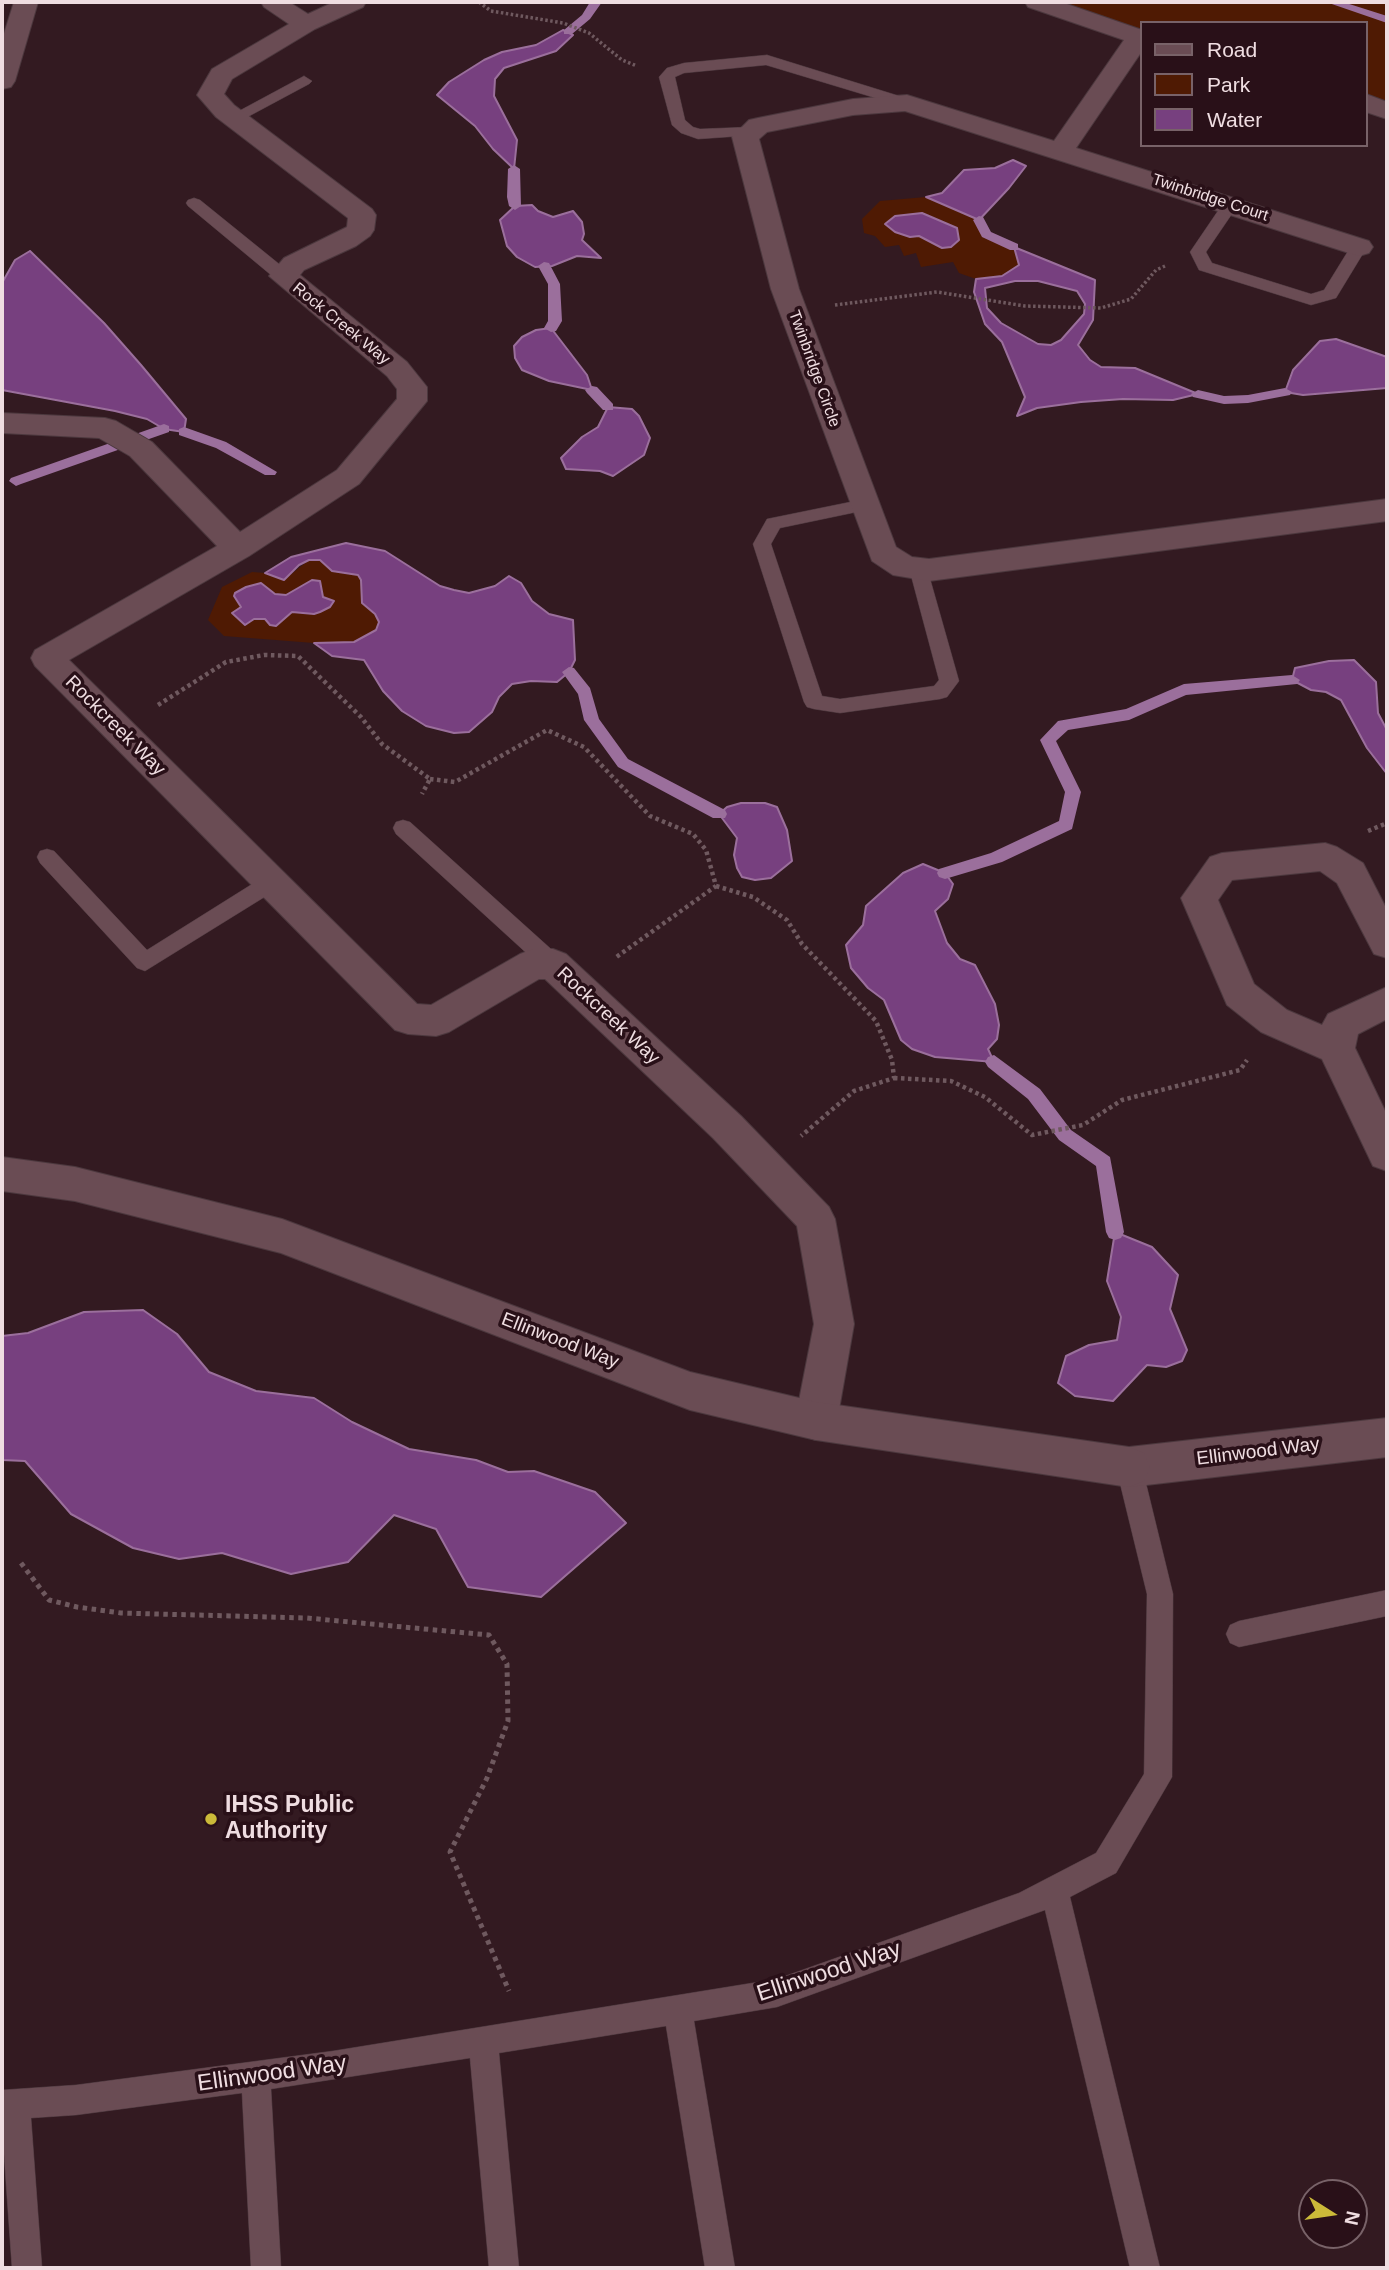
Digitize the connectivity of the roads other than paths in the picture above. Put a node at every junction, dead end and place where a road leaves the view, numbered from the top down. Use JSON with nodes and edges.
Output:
{"nodes":[{"id":1,"x":26,"y":2,"type":"edge"},
{"id":2,"x":273,"y":2,"type":"edge"},
{"id":3,"x":354,"y":2,"type":"edge"},
{"id":4,"x":1037,"y":2,"type":"edge"},
{"id":5,"x":306,"y":24,"type":"junction"},
{"id":6,"x":1140,"y":37,"type":"edge"},
{"id":7,"x":2,"y":81,"type":"edge"},
{"id":8,"x":304,"y":81,"type":"dead end"},
{"id":9,"x":907,"y":103,"type":"junction"},
{"id":10,"x":1368,"y":103,"type":"edge"},
{"id":11,"x":1387,"y":111,"type":"edge"},
{"id":12,"x":234,"y":118,"type":"junction"},
{"id":13,"x":750,"y":132,"type":"junction"},
{"id":14,"x":1061,"y":150,"type":"junction"},
{"id":15,"x":194,"y":203,"type":"dead end"},
{"id":16,"x":1230,"y":205,"type":"junction"},
{"id":17,"x":1359,"y":247,"type":"joint"},
{"id":18,"x":283,"y":276,"type":"junction"},
{"id":19,"x":2,"y":422,"type":"edge"},
{"id":20,"x":864,"y":505,"type":"junction"},
{"id":21,"x":1387,"y":510,"type":"edge"},
{"id":22,"x":238,"y":548,"type":"junction"},
{"id":23,"x":918,"y":568,"type":"junction"},
{"id":24,"x":47,"y":658,"type":"joint"},
{"id":25,"x":403,"y":828,"type":"road end"},
{"id":26,"x":47,"y":857,"type":"dead end"},
{"id":27,"x":272,"y":882,"type":"junction"},
{"id":28,"x":1387,"y":944,"type":"edge"},
{"id":29,"x":565,"y":975,"type":"junction"},
{"id":30,"x":1387,"y":1002,"type":"edge"},
{"id":31,"x":1336,"y":1048,"type":"junction"},
{"id":32,"x":1387,"y":1154,"type":"edge"},
{"id":33,"x":2,"y":1174,"type":"edge"},
{"id":34,"x":816,"y":1421,"type":"junction"},
{"id":35,"x":1387,"y":1437,"type":"edge"},
{"id":36,"x":1129,"y":1467,"type":"junction"},
{"id":37,"x":1387,"y":1603,"type":"edge"},
{"id":38,"x":1239,"y":1634,"type":"dead end"},
{"id":39,"x":1054,"y":1890,"type":"junction"},
{"id":40,"x":678,"y":2010,"type":"junction"},
{"id":41,"x":483,"y":2041,"type":"junction"},
{"id":42,"x":256,"y":2076,"type":"junction"},
{"id":43,"x":8,"y":2104,"type":"edge"},
{"id":44,"x":27,"y":2268,"type":"edge"},
{"id":45,"x":266,"y":2268,"type":"edge"},
{"id":46,"x":504,"y":2268,"type":"edge"},
{"id":47,"x":720,"y":2268,"type":"edge"},
{"id":48,"x":1145,"y":2268,"type":"edge"}],
"edges":[{"from":1,"to":7,"type":"street"},
{"from":2,"to":5,"type":"street"},
{"from":3,"to":5,"type":"street","name":"Rock Creek Way"},
{"from":4,"to":6,"type":"street"},
{"from":5,"to":12,"type":"street","name":"Rock Creek Way"},
{"from":6,"to":14,"type":"street"},
{"from":8,"to":12,"type":"lane"},
{"from":9,"to":13,"type":"street"},
{"from":9,"to":13,"type":"lane"},
{"from":9,"to":14,"type":"street"},
{"from":10,"to":11,"type":"street"},
{"from":12,"to":18,"type":"street","name":"Rock Creek Way"},
{"from":13,"to":20,"type":"street","name":"Twinbridge Circle"},
{"from":14,"to":16,"type":"street","name":"Twinbridge Court"},
{"from":15,"to":18,"type":"lane"},
{"from":16,"to":17,"type":"street","name":"Twinbridge Court"},
{"from":16,"to":17,"type":"lane"},
{"from":18,"to":22,"type":"street","name":"Rock Creek Way"},
{"from":19,"to":22,"type":"street"},
{"from":20,"to":23,"type":"street","name":"Twinbridge Circle"},
{"from":20,"to":23,"type":"lane"},
{"from":21,"to":23,"type":"street","name":"Twinbridge Circle"},
{"from":22,"to":24,"type":"street","name":"Rock Creek Way"},
{"from":24,"to":27,"type":"street","name":"Rockcreek Way"},
{"from":25,"to":29,"type":"lane"},
{"from":26,"to":27,"type":"lane"},
{"from":27,"to":29,"type":"street","name":"Rockcreek Way"},
{"from":28,"to":31,"type":"street"},
{"from":29,"to":34,"type":"street","name":"Rockcreek Way"},
{"from":30,"to":31,"type":"street"},
{"from":31,"to":32,"type":"street"},
{"from":33,"to":34,"type":"street","name":"Ellinwood Way"},
{"from":34,"to":36,"type":"street","name":"Ellinwood Way"},
{"from":35,"to":36,"type":"street","name":"Ellinwood Way"},
{"from":36,"to":39,"type":"lane","name":"Ellinwood Way"},
{"from":37,"to":38,"type":"lane"},
{"from":39,"to":40,"type":"lane","name":"Ellinwood Way"},
{"from":39,"to":48,"type":"lane"},
{"from":40,"to":41,"type":"lane","name":"Ellinwood Way"},
{"from":40,"to":47,"type":"lane"},
{"from":41,"to":42,"type":"lane","name":"Ellinwood Way"},
{"from":41,"to":46,"type":"lane"},
{"from":42,"to":43,"type":"lane","name":"Ellinwood Way"},
{"from":42,"to":45,"type":"lane"},
{"from":43,"to":44,"type":"lane"}]}
